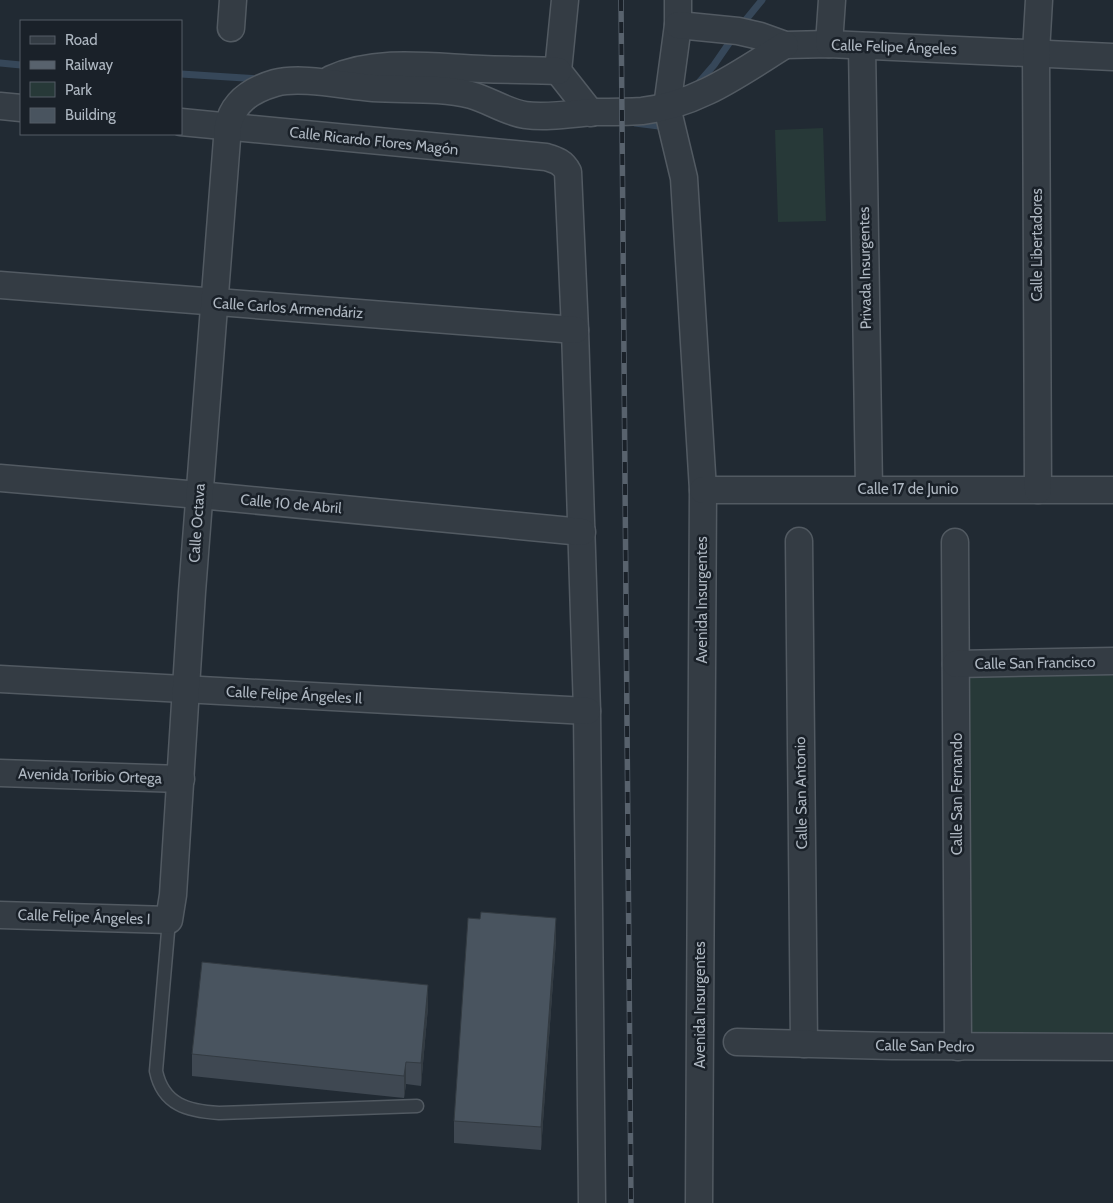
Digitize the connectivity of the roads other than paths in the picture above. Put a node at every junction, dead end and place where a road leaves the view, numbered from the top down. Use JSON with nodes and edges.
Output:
{"nodes":[{"id":1,"x":233,"y":0,"type":"edge"},
{"id":2,"x":565,"y":0,"type":"edge"},
{"id":3,"x":832,"y":0,"type":"edge"},
{"id":4,"x":1039,"y":0,"type":"edge"},
{"id":5,"x":678,"y":13,"type":"edge"},
{"id":6,"x":231,"y":28,"type":"dead end"},
{"id":7,"x":830,"y":44,"type":"junction"},
{"id":8,"x":785,"y":45,"type":"junction"},
{"id":9,"x":862,"y":46,"type":"junction"},
{"id":10,"x":1036,"y":52,"type":"junction"},
{"id":11,"x":1113,"y":57,"type":"edge"},
{"id":12,"x":558,"y":71,"type":"junction"},
{"id":13,"x":321,"y":83,"type":"junction"},
{"id":14,"x":0,"y":106,"type":"edge"},
{"id":15,"x":667,"y":106,"type":"junction"},
{"id":16,"x":20,"y":108,"type":"edge"},
{"id":17,"x":591,"y":112,"type":"junction"},
{"id":18,"x":182,"y":122,"type":"edge"},
{"id":19,"x":228,"y":126,"type":"junction"},
{"id":20,"x":0,"y":285,"type":"edge"},
{"id":21,"x":214,"y":302,"type":"junction"},
{"id":22,"x":575,"y":330,"type":"junction"},
{"id":23,"x":0,"y":478,"type":"edge"},
{"id":24,"x":869,"y":489,"type":"junction"},
{"id":25,"x":703,"y":490,"type":"junction"},
{"id":26,"x":1038,"y":490,"type":"junction"},
{"id":27,"x":1113,"y":490,"type":"edge"},
{"id":28,"x":199,"y":495,"type":"junction"},
{"id":29,"x":582,"y":532,"type":"junction"},
{"id":30,"x":799,"y":541,"type":"dead end"},
{"id":31,"x":955,"y":542,"type":"dead end"},
{"id":32,"x":1113,"y":661,"type":"edge"},
{"id":33,"x":956,"y":664,"type":"junction"},
{"id":34,"x":0,"y":679,"type":"edge"},
{"id":35,"x":186,"y":689,"type":"junction"},
{"id":36,"x":587,"y":711,"type":"junction"},
{"id":37,"x":0,"y":773,"type":"edge"},
{"id":38,"x":181,"y":779,"type":"junction"},
{"id":39,"x":0,"y":915,"type":"edge"},
{"id":40,"x":169,"y":920,"type":"junction"},
{"id":41,"x":737,"y":1042,"type":"dead end"},
{"id":42,"x":804,"y":1044,"type":"junction"},
{"id":43,"x":958,"y":1046,"type":"junction"},
{"id":44,"x":1113,"y":1047,"type":"edge"},
{"id":45,"x":418,"y":1106,"type":"dead end"},
{"id":46,"x":592,"y":1203,"type":"edge"},
{"id":47,"x":699,"y":1203,"type":"edge"}],
"edges":[{"from":1,"to":6,"type":"street"},
{"from":2,"to":12,"type":"street"},
{"from":3,"to":7,"type":"street"},
{"from":4,"to":10,"type":"street","name":"Calle Libertadores"},
{"from":5,"to":8,"type":"street","name":"Calle Felipe Ángeles"},
{"from":5,"to":15,"type":"street","name":"Avenida Insurgentes"},
{"from":7,"to":8,"type":"street","name":"Calle Felipe Ángeles"},
{"from":7,"to":9,"type":"street","name":"Calle Felipe Ángeles"},
{"from":8,"to":15,"type":"street"},
{"from":9,"to":10,"type":"street","name":"Calle Felipe Ángeles"},
{"from":9,"to":24,"type":"street","name":"Privada Insurgentes"},
{"from":10,"to":11,"type":"street","name":"Calle Felipe Ángeles"},
{"from":10,"to":26,"type":"street","name":"Calle Libertadores"},
{"from":12,"to":13,"type":"street"},
{"from":12,"to":17,"type":"street"},
{"from":13,"to":17,"type":"street"},
{"from":13,"to":19,"type":"street"},
{"from":14,"to":16,"type":"street"},
{"from":15,"to":17,"type":"street"},
{"from":15,"to":25,"type":"street","name":"Avenida Insurgentes"},
{"from":18,"to":19,"type":"street","name":"Calle Ricardo Flores Magón"},
{"from":19,"to":21,"type":"street","name":"Calle Octava"},
{"from":19,"to":22,"type":"street","name":"Calle Ricardo Flores Magón"},
{"from":20,"to":21,"type":"street","name":"Calle Carlos Armendáriz"},
{"from":21,"to":22,"type":"street","name":"Calle Carlos Armendáriz"},
{"from":21,"to":28,"type":"street","name":"Calle Octava"},
{"from":22,"to":29,"type":"street"},
{"from":23,"to":28,"type":"street","name":"Calle 10 de Abril"},
{"from":24,"to":25,"type":"street","name":"Calle 17 de Junio"},
{"from":24,"to":26,"type":"street","name":"Calle 17 de Junio"},
{"from":25,"to":47,"type":"street","name":"Avenida Insurgentes"},
{"from":26,"to":27,"type":"street","name":"Calle 17 de Junio"},
{"from":28,"to":29,"type":"street","name":"Calle 10 de Abril"},
{"from":28,"to":35,"type":"street","name":"Calle Octava"},
{"from":29,"to":36,"type":"street"},
{"from":30,"to":42,"type":"street","name":"Calle San Antonio"},
{"from":31,"to":33,"type":"street","name":"Calle San Fernando"},
{"from":32,"to":33,"type":"street","name":"Calle San Francisco"},
{"from":33,"to":43,"type":"street","name":"Calle San Fernando"},
{"from":34,"to":35,"type":"street","name":"Calle Felipe Ángeles Il"},
{"from":35,"to":36,"type":"street","name":"Calle Felipe Ángeles Il"},
{"from":35,"to":38,"type":"street","name":"Calle Octava"},
{"from":36,"to":46,"type":"street"},
{"from":37,"to":38,"type":"street","name":"Avenida Toribio Ortega"},
{"from":38,"to":40,"type":"street","name":"Calle Octava"},
{"from":39,"to":40,"type":"street","name":"Calle Felipe Ángeles I"},
{"from":40,"to":45,"type":"lane"},
{"from":41,"to":42,"type":"street","name":"Calle San Pedro"},
{"from":42,"to":43,"type":"street","name":"Calle San Pedro"},
{"from":43,"to":44,"type":"street","name":"Calle San Pedro"}]}
